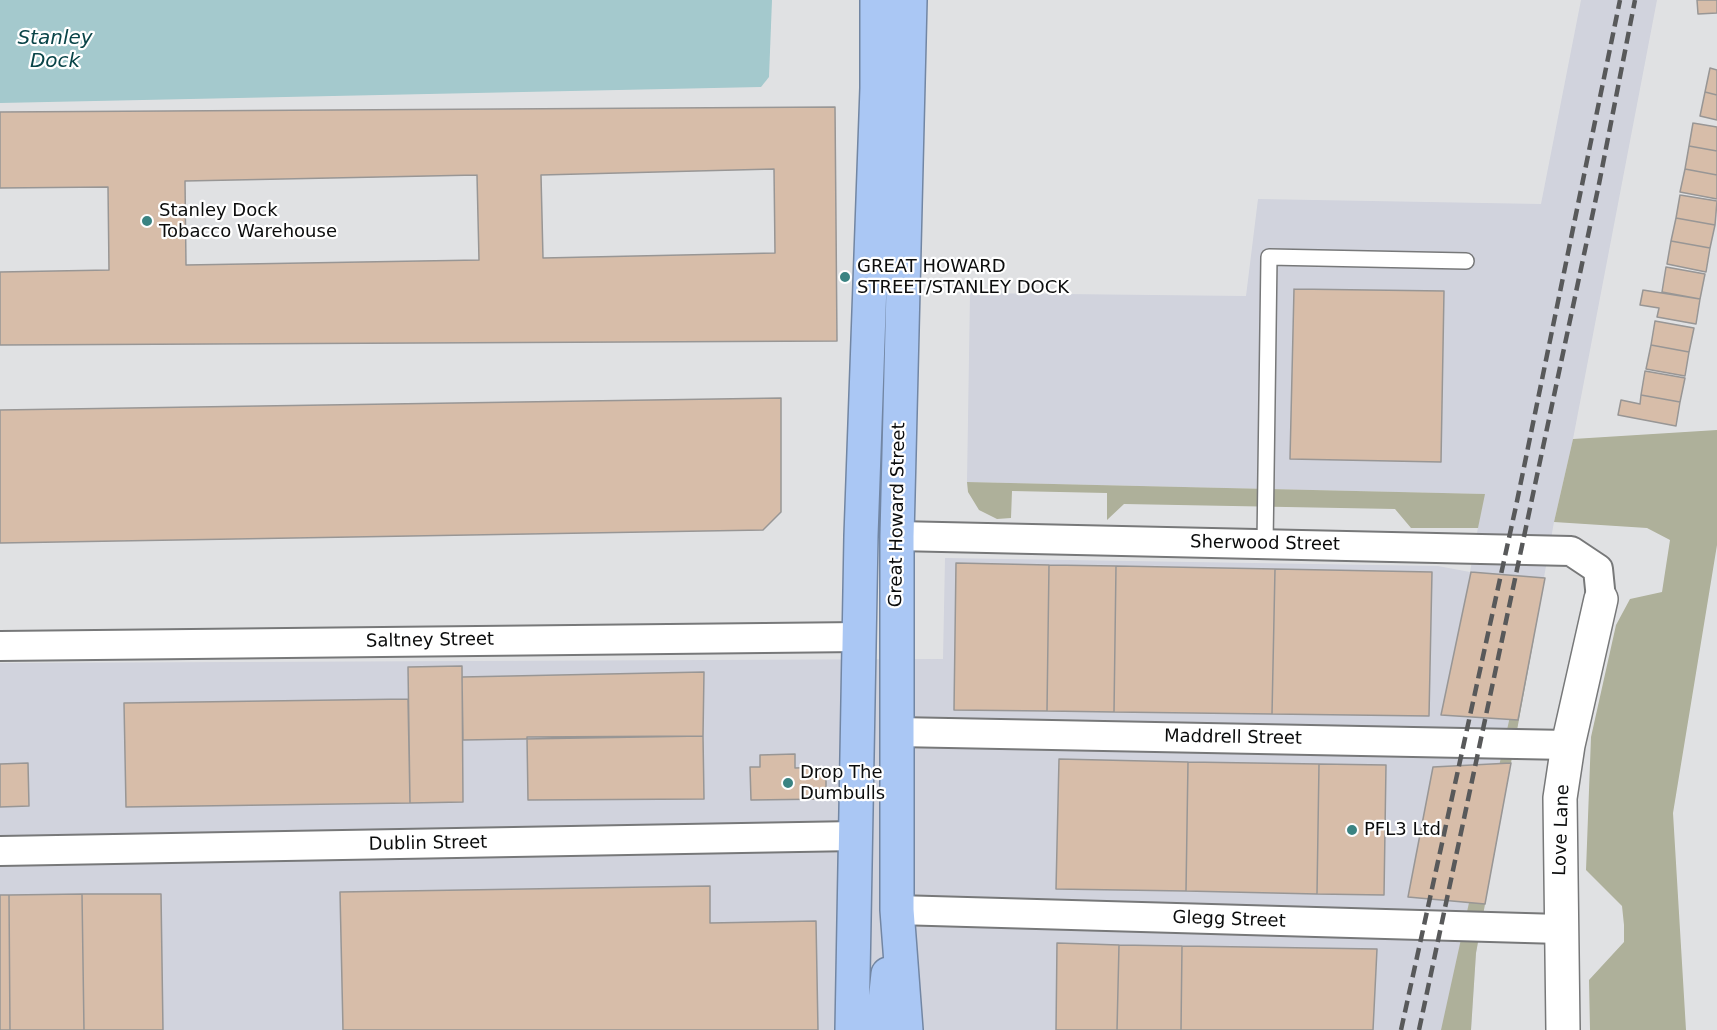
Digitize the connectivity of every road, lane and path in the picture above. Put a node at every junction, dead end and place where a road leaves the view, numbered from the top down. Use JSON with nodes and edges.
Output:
{"nodes":[{"id":1,"x":877,"y":0,"type":"edge"},
{"id":2,"x":910,"y":0,"type":"edge"},
{"id":3,"x":1466,"y":261,"type":"dead end"},
{"id":4,"x":897,"y":536,"type":"junction"},
{"id":5,"x":1265,"y":544,"type":"junction"},
{"id":6,"x":1601,"y":599,"type":"joint"},
{"id":7,"x":860,"y":637,"type":"junction"},
{"id":8,"x":0,"y":646,"type":"edge"},
{"id":9,"x":897,"y":732,"type":"junction"},
{"id":10,"x":1568,"y":745,"type":"junction"},
{"id":11,"x":856,"y":836,"type":"junction"},
{"id":12,"x":0,"y":851,"type":"edge"},
{"id":13,"x":897,"y":910,"type":"junction"},
{"id":14,"x":1560,"y":929,"type":"junction"},
{"id":15,"x":852,"y":1030,"type":"edge"},
{"id":16,"x":882,"y":1030,"type":"edge"},
{"id":17,"x":906,"y":1030,"type":"edge"},
{"id":18,"x":1563,"y":1030,"type":"edge"}],
"edges":[{"from":1,"to":7,"type":"highway","name":"Great Howard Street"},
{"from":2,"to":4,"type":"highway","name":"Great Howard Street"},
{"from":3,"to":5,"type":"lane"},
{"from":4,"to":5,"type":"street","name":"Sherwood Street"},
{"from":4,"to":9,"type":"highway","name":"Great Howard Street"},
{"from":5,"to":6,"type":"street","name":"Sherwood Street"},
{"from":6,"to":10,"type":"street","name":"Love Lane"},
{"from":7,"to":8,"type":"street","name":"Saltney Street"},
{"from":7,"to":11,"type":"highway","name":"Great Howard Street"},
{"from":9,"to":10,"type":"street","name":"Maddrell Street"},
{"from":9,"to":13,"type":"highway","name":"Great Howard Street"},
{"from":10,"to":14,"type":"street","name":"Love Lane"},
{"from":11,"to":12,"type":"street","name":"Dublin Street"},
{"from":11,"to":15,"type":"highway","name":"Great Howard Street"},
{"from":13,"to":14,"type":"street","name":"Glegg Street"},
{"from":13,"to":16,"type":"highway"},
{"from":13,"to":17,"type":"highway","name":"Great Howard Street"},
{"from":14,"to":18,"type":"street","name":"Love Lane"}]}
